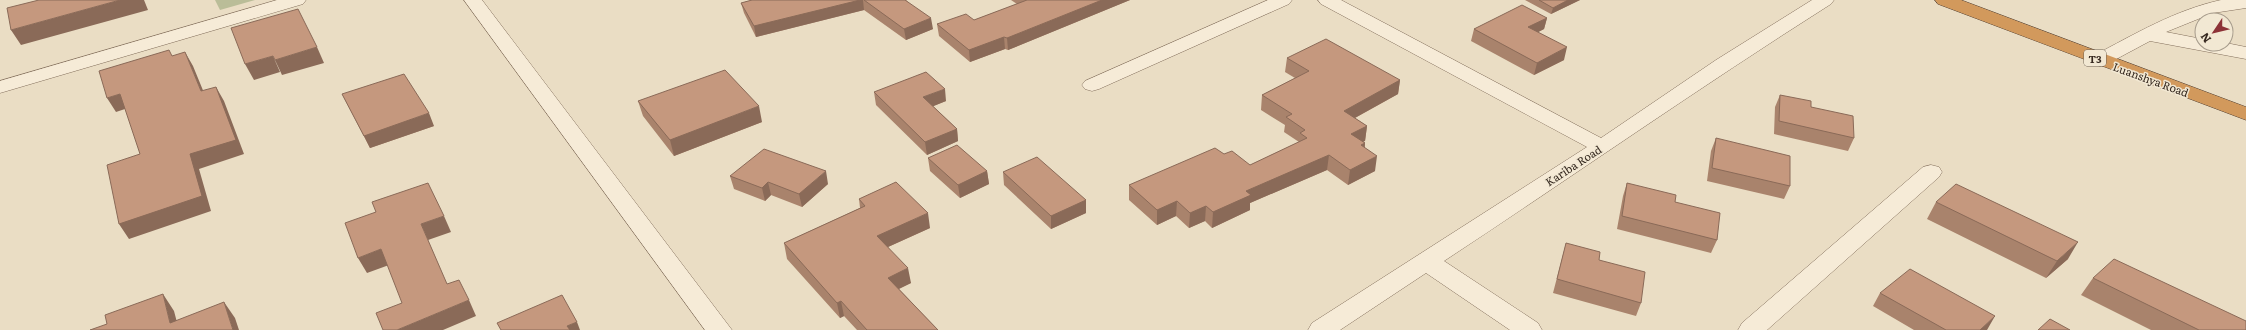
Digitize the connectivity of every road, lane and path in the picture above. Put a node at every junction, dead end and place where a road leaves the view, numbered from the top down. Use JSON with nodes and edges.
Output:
{"nodes":[{"id":1,"x":297,"y":0,"type":"edge"},
{"id":2,"x":473,"y":0,"type":"edge"},
{"id":3,"x":1283,"y":0,"type":"edge"},
{"id":4,"x":1327,"y":0,"type":"edge"},
{"id":5,"x":1825,"y":0,"type":"edge"},
{"id":6,"x":1944,"y":0,"type":"edge"},
{"id":7,"x":2246,"y":3,"type":"edge"},
{"id":8,"x":2150,"y":35,"type":"junction"},
{"id":9,"x":2246,"y":53,"type":"edge"},
{"id":10,"x":2100,"y":60,"type":"junction"},
{"id":11,"x":1092,"y":85,"type":"dead end"},
{"id":12,"x":0,"y":87,"type":"edge"},
{"id":13,"x":2246,"y":114,"type":"edge"},
{"id":14,"x":1602,"y":147,"type":"junction"},
{"id":15,"x":1931,"y":172,"type":"dead end"},
{"id":16,"x":1426,"y":261,"type":"junction"},
{"id":17,"x":719,"y":330,"type":"edge"},
{"id":18,"x":1321,"y":330,"type":"edge"},
{"id":19,"x":1529,"y":330,"type":"edge"},
{"id":20,"x":1751,"y":330,"type":"edge"}],
"edges":[{"from":1,"to":12,"type":"street"},
{"from":2,"to":17,"type":"street"},
{"from":3,"to":11,"type":"street"},
{"from":4,"to":14,"type":"street"},
{"from":5,"to":14,"type":"street","name":"Kariba Road"},
{"from":6,"to":10,"type":"highway","name":"Luanshya Road","number":"T3"},
{"from":7,"to":8,"type":"street"},
{"from":8,"to":9,"type":"street"},
{"from":8,"to":10,"type":"street"},
{"from":10,"to":13,"type":"highway","name":"Luanshya Road","number":"T3"},
{"from":14,"to":16,"type":"street","name":"Kariba Road"},
{"from":15,"to":20,"type":"street"},
{"from":16,"to":18,"type":"street","name":"Kariba Road"},
{"from":16,"to":19,"type":"street"}]}
